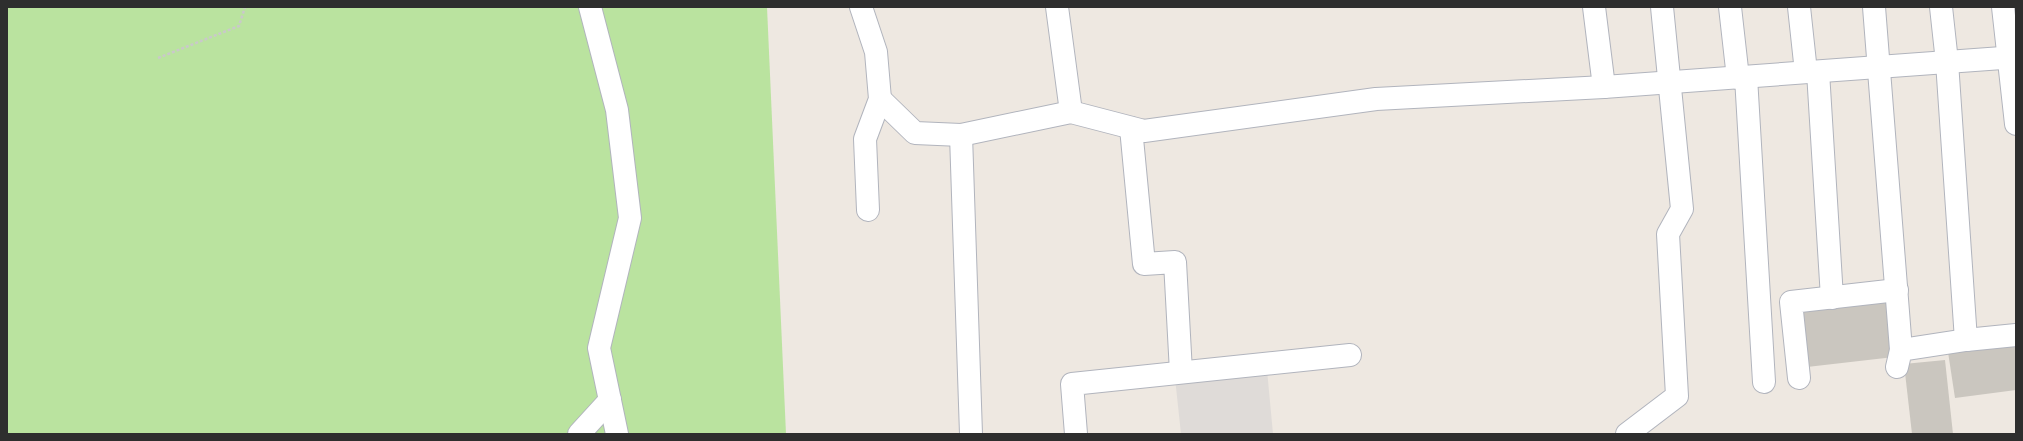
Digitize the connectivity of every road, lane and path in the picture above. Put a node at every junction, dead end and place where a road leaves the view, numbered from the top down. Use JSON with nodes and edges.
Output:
{"nodes":[{"id":1,"x":245,"y":7,"type":"edge"},
{"id":2,"x":590,"y":7,"type":"edge"},
{"id":3,"x":861,"y":7,"type":"edge"},
{"id":4,"x":1057,"y":7,"type":"edge"},
{"id":5,"x":1594,"y":7,"type":"edge"},
{"id":6,"x":1662,"y":7,"type":"edge"},
{"id":7,"x":1730,"y":7,"type":"edge"},
{"id":8,"x":1799,"y":7,"type":"edge"},
{"id":9,"x":1874,"y":7,"type":"edge"},
{"id":10,"x":1941,"y":7,"type":"edge"},
{"id":11,"x":2003,"y":7,"type":"edge"},
{"id":12,"x":2012,"y":57,"type":"edge"},
{"id":13,"x":158,"y":58,"type":"dead end"},
{"id":14,"x":1947,"y":62,"type":"junction"},
{"id":15,"x":1880,"y":67,"type":"junction"},
{"id":16,"x":1812,"y":72,"type":"junction"},
{"id":17,"x":1742,"y":77,"type":"junction"},
{"id":18,"x":1670,"y":83,"type":"junction"},
{"id":19,"x":1604,"y":87,"type":"junction"},
{"id":20,"x":880,"y":99,"type":"junction"},
{"id":21,"x":1071,"y":112,"type":"junction"},
{"id":22,"x":2016,"y":124,"type":"edge"},
{"id":23,"x":1138,"y":129,"type":"junction"},
{"id":24,"x":960,"y":136,"type":"junction"},
{"id":25,"x":868,"y":210,"type":"dead end"},
{"id":26,"x":1897,"y":290,"type":"junction"},
{"id":27,"x":1832,"y":298,"type":"junction"},
{"id":28,"x":2016,"y":335,"type":"edge"},
{"id":29,"x":1966,"y":340,"type":"junction"},
{"id":30,"x":1350,"y":355,"type":"dead end"},
{"id":31,"x":1181,"y":372,"type":"junction"},
{"id":32,"x":1799,"y":378,"type":"dead end"},
{"id":33,"x":1764,"y":382,"type":"dead end"},
{"id":34,"x":610,"y":400,"type":"junction"},
{"id":35,"x":579,"y":434,"type":"edge"},
{"id":36,"x":617,"y":434,"type":"edge"},
{"id":37,"x":971,"y":434,"type":"edge"},
{"id":38,"x":1076,"y":434,"type":"edge"},
{"id":39,"x":1626,"y":434,"type":"edge"}],
"edges":[{"from":1,"to":13,"type":"path"},
{"from":2,"to":34,"type":"street"},
{"from":3,"to":20,"type":"street"},
{"from":4,"to":21,"type":"street"},
{"from":5,"to":19,"type":"street"},
{"from":6,"to":18,"type":"street"},
{"from":7,"to":17,"type":"street"},
{"from":8,"to":16,"type":"street"},
{"from":9,"to":15,"type":"street"},
{"from":10,"to":14,"type":"street"},
{"from":11,"to":12,"type":"street"},
{"from":12,"to":14,"type":"street"},
{"from":12,"to":22,"type":"street"},
{"from":14,"to":15,"type":"street"},
{"from":14,"to":29,"type":"street"},
{"from":15,"to":16,"type":"street"},
{"from":15,"to":26,"type":"street"},
{"from":16,"to":17,"type":"street"},
{"from":16,"to":27,"type":"street"},
{"from":17,"to":18,"type":"street"},
{"from":17,"to":33,"type":"street"},
{"from":18,"to":19,"type":"street"},
{"from":18,"to":39,"type":"street"},
{"from":19,"to":23,"type":"street"},
{"from":20,"to":24,"type":"street"},
{"from":20,"to":25,"type":"street"},
{"from":21,"to":23,"type":"street"},
{"from":21,"to":24,"type":"street"},
{"from":23,"to":31,"type":"street"},
{"from":24,"to":37,"type":"street"},
{"from":26,"to":27,"type":"street"},
{"from":26,"to":29,"type":"street"},
{"from":27,"to":32,"type":"street"},
{"from":28,"to":29,"type":"street"},
{"from":30,"to":31,"type":"street"},
{"from":31,"to":38,"type":"street"},
{"from":34,"to":35,"type":"street"},
{"from":34,"to":36,"type":"street"}]}
